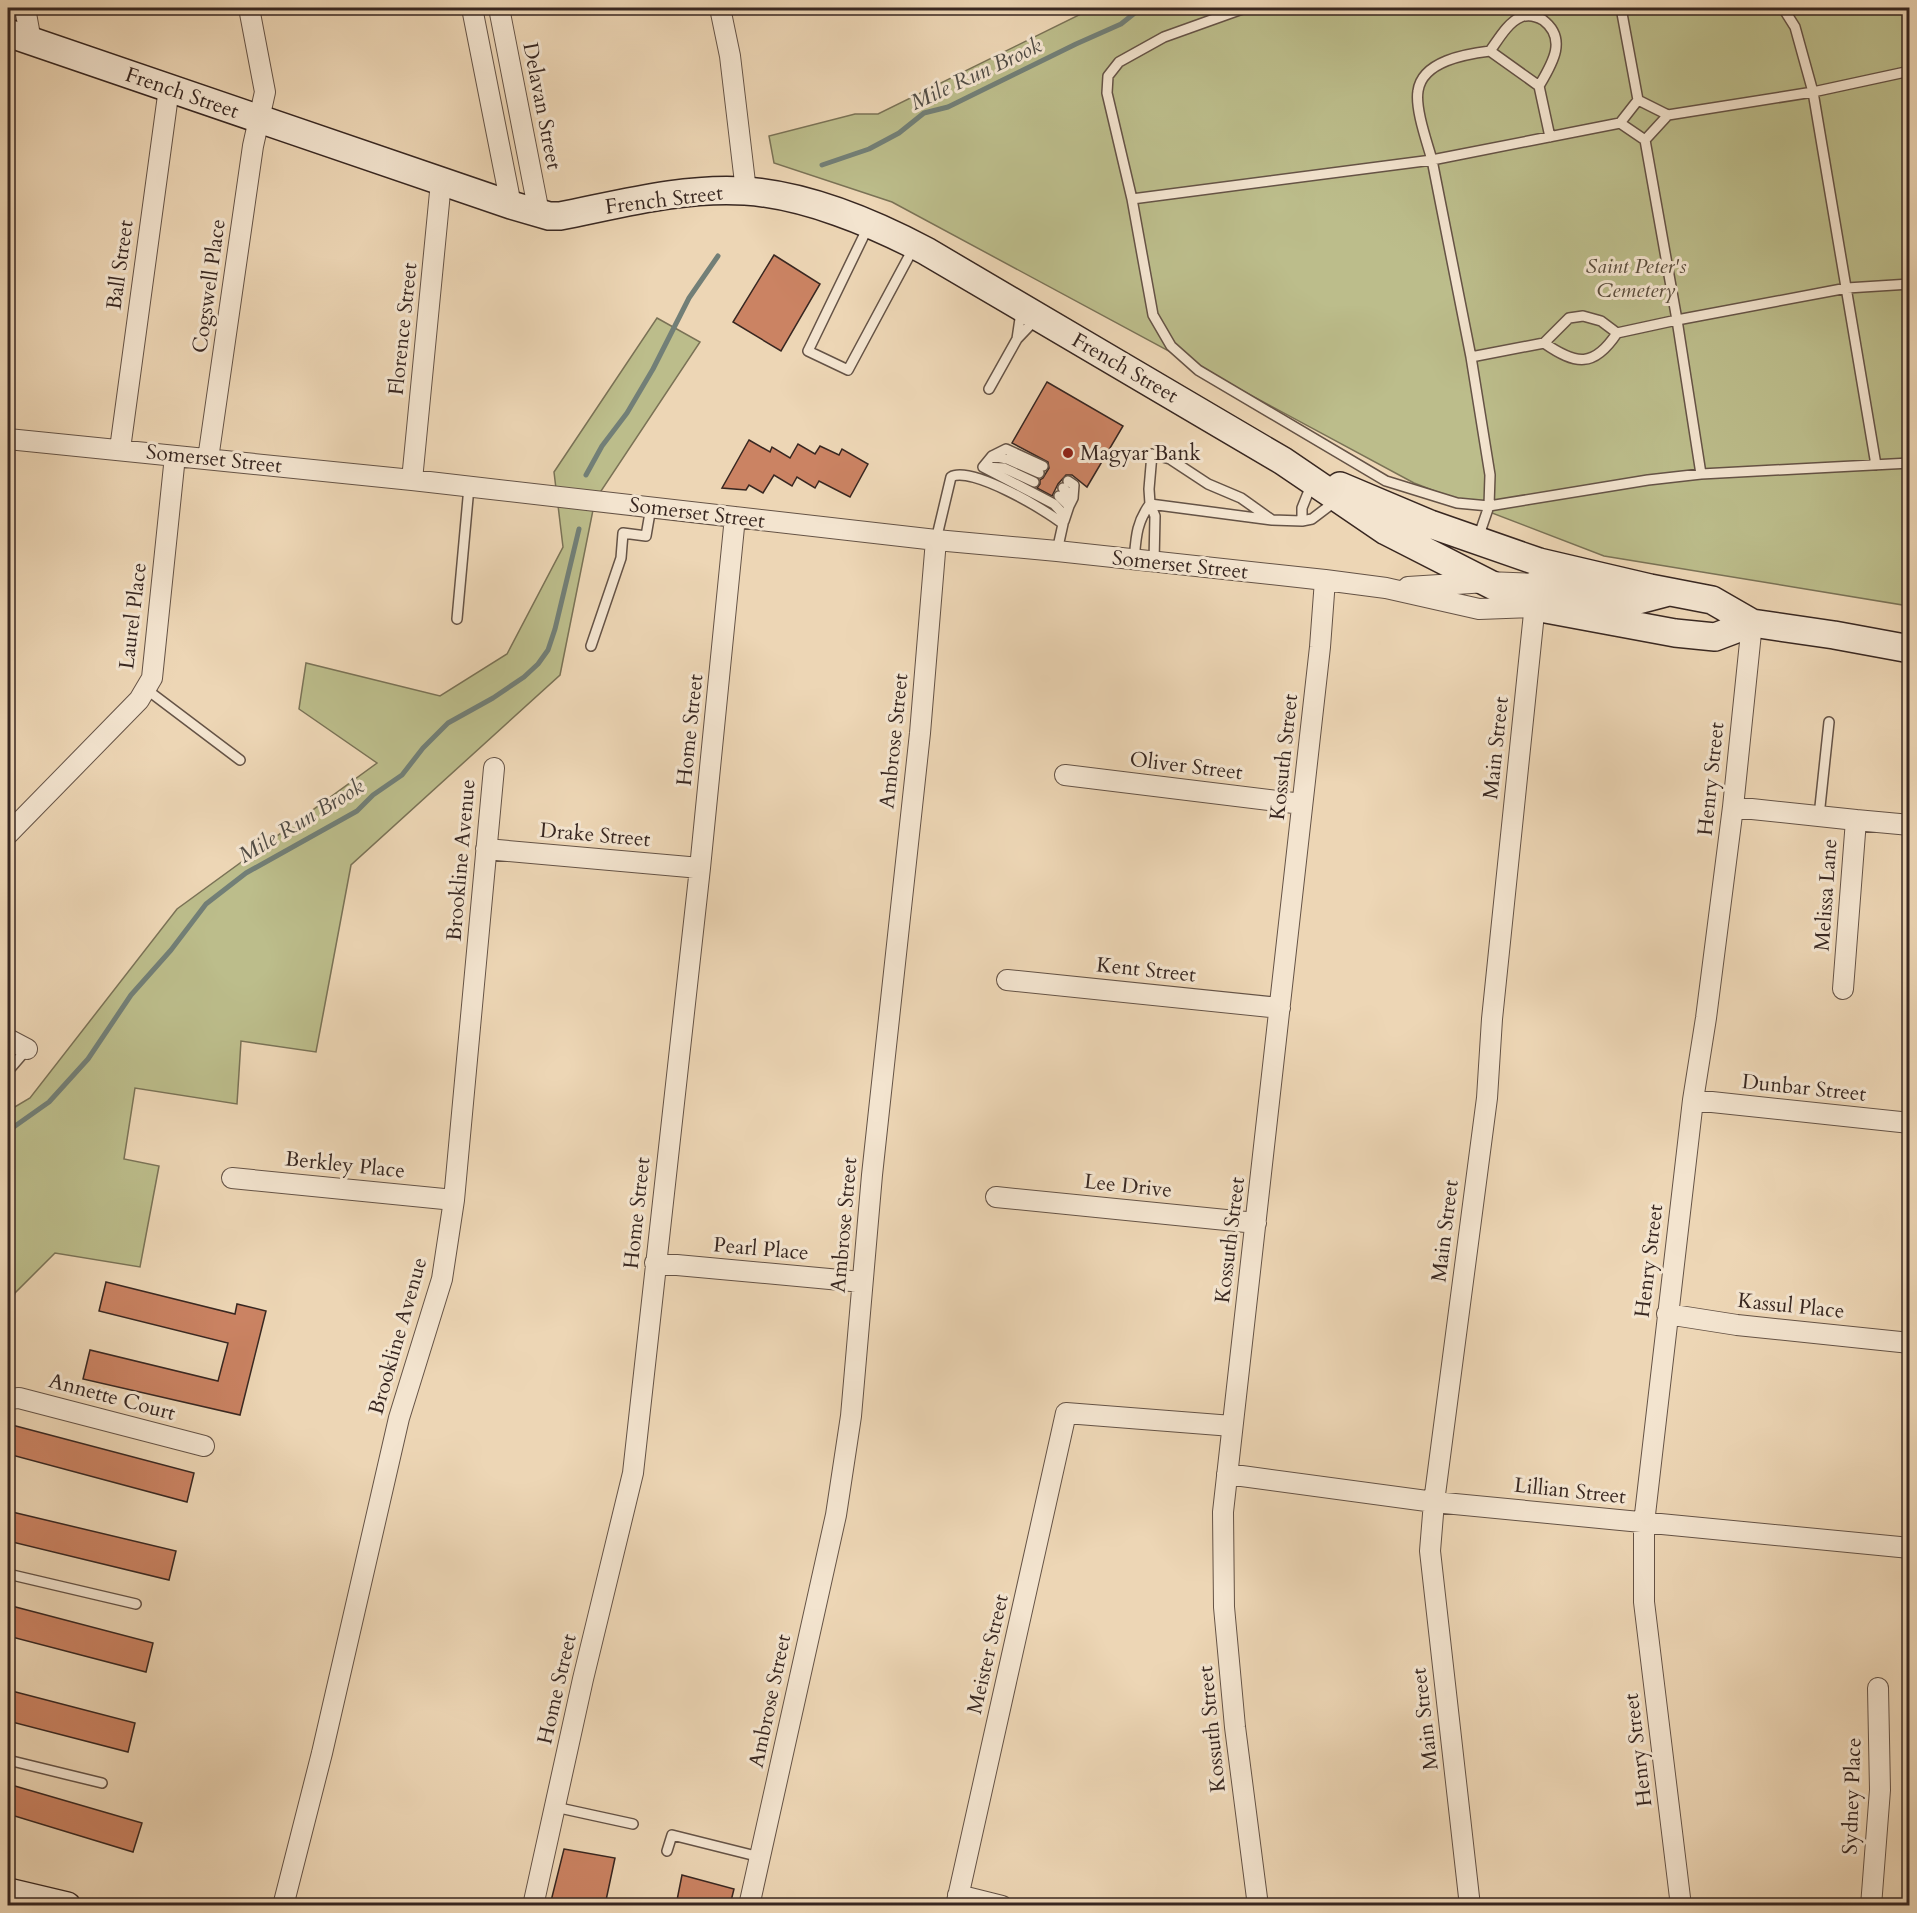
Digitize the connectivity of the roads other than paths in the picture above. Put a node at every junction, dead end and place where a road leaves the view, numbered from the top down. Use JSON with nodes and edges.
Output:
{"nodes":[{"id":1,"x":25,"y":8,"type":"edge"},
{"id":2,"x":249,"y":8,"type":"edge"},
{"id":3,"x":472,"y":8,"type":"edge"},
{"id":4,"x":498,"y":8,"type":"edge"},
{"id":5,"x":720,"y":8,"type":"edge"},
{"id":6,"x":1245,"y":8,"type":"edge"},
{"id":7,"x":1621,"y":8,"type":"edge"},
{"id":8,"x":1783,"y":8,"type":"edge"},
{"id":9,"x":19,"y":37,"type":"edge"},
{"id":10,"x":1490,"y":51,"type":"junction"},
{"id":11,"x":1910,"y":71,"type":"edge"},
{"id":12,"x":1539,"y":86,"type":"junction"},
{"id":13,"x":169,"y":88,"type":"junction"},
{"id":14,"x":1813,"y":92,"type":"junction"},
{"id":15,"x":1638,"y":100,"type":"junction"},
{"id":16,"x":1668,"y":116,"type":"junction"},
{"id":17,"x":260,"y":120,"type":"junction"},
{"id":18,"x":1620,"y":123,"type":"junction"},
{"id":19,"x":1550,"y":137,"type":"junction"},
{"id":20,"x":1646,"y":140,"type":"junction"},
{"id":21,"x":1432,"y":160,"type":"junction"},
{"id":22,"x":441,"y":182,"type":"junction"},
{"id":23,"x":746,"y":191,"type":"junction"},
{"id":24,"x":1132,"y":199,"type":"junction"},
{"id":25,"x":511,"y":205,"type":"junction"},
{"id":26,"x":539,"y":213,"type":"junction"},
{"id":27,"x":869,"y":224,"type":"junction"},
{"id":28,"x":915,"y":245,"type":"junction"},
{"id":29,"x":1910,"y":284,"type":"edge"},
{"id":30,"x":1847,"y":288,"type":"junction"},
{"id":31,"x":1030,"y":312,"type":"junction"},
{"id":32,"x":1677,"y":320,"type":"junction"},
{"id":33,"x":1617,"y":333,"type":"junction"},
{"id":34,"x":1017,"y":339,"type":"junction"},
{"id":35,"x":1544,"y":343,"type":"junction"},
{"id":36,"x":1471,"y":357,"type":"junction"},
{"id":37,"x":989,"y":389,"type":"dead end"},
{"id":38,"x":8,"y":439,"type":"edge"},
{"id":39,"x":120,"y":449,"type":"junction"},
{"id":40,"x":176,"y":456,"type":"junction"},
{"id":41,"x":208,"y":459,"type":"junction"},
{"id":42,"x":1283,"y":461,"type":"junction"},
{"id":43,"x":1910,"y":463,"type":"edge"},
{"id":44,"x":1876,"y":465,"type":"junction"},
{"id":45,"x":983,"y":467,"type":"junction"},
{"id":46,"x":1701,"y":474,"type":"junction"},
{"id":47,"x":972,"y":475,"type":"junction"},
{"id":48,"x":412,"y":480,"type":"junction"},
{"id":49,"x":1313,"y":481,"type":"junction"},
{"id":50,"x":469,"y":487,"type":"junction"},
{"id":51,"x":1339,"y":499,"type":"junction"},
{"id":52,"x":1071,"y":502,"type":"junction"},
{"id":53,"x":1149,"y":504,"type":"junction"},
{"id":54,"x":1489,"y":506,"type":"junction"},
{"id":55,"x":651,"y":507,"type":"junction"},
{"id":56,"x":735,"y":517,"type":"junction"},
{"id":57,"x":1064,"y":520,"type":"junction"},
{"id":58,"x":1272,"y":520,"type":"junction"},
{"id":59,"x":1302,"y":520,"type":"junction"},
{"id":60,"x":936,"y":540,"type":"junction"},
{"id":61,"x":1477,"y":541,"type":"junction"},
{"id":62,"x":1057,"y":551,"type":"junction"},
{"id":63,"x":1134,"y":561,"type":"junction"},
{"id":64,"x":1154,"y":562,"type":"junction"},
{"id":65,"x":1325,"y":580,"type":"junction"},
{"id":66,"x":1487,"y":582,"type":"junction"},
{"id":67,"x":1537,"y":584,"type":"junction"},
{"id":68,"x":1386,"y":588,"type":"junction"},
{"id":69,"x":457,"y":619,"type":"dead end"},
{"id":70,"x":1752,"y":623,"type":"junction"},
{"id":71,"x":591,"y":646,"type":"dead end"},
{"id":72,"x":1910,"y":650,"type":"edge"},
{"id":73,"x":146,"y":689,"type":"junction"},
{"id":74,"x":1829,"y":722,"type":"dead end"},
{"id":75,"x":240,"y":760,"type":"dead end"},
{"id":76,"x":494,"y":768,"type":"dead end"},
{"id":77,"x":1065,"y":775,"type":"dead end"},
{"id":78,"x":1302,"y":804,"type":"junction"},
{"id":79,"x":1733,"y":807,"type":"junction"},
{"id":80,"x":1819,"y":816,"type":"junction"},
{"id":81,"x":1856,"y":820,"type":"junction"},
{"id":82,"x":1910,"y":825,"type":"edge"},
{"id":83,"x":8,"y":834,"type":"edge"},
{"id":84,"x":486,"y":849,"type":"junction"},
{"id":85,"x":700,"y":868,"type":"junction"},
{"id":86,"x":1007,"y":980,"type":"dead end"},
{"id":87,"x":1843,"y":989,"type":"dead end"},
{"id":88,"x":1280,"y":1008,"type":"junction"},
{"id":89,"x":8,"y":1039,"type":"edge"},
{"id":90,"x":27,"y":1049,"type":"joint"},
{"id":91,"x":8,"y":1071,"type":"edge"},
{"id":92,"x":1693,"y":1100,"type":"junction"},
{"id":93,"x":1910,"y":1124,"type":"edge"},
{"id":94,"x":232,"y":1178,"type":"dead end"},
{"id":95,"x":996,"y":1197,"type":"dead end"},
{"id":96,"x":454,"y":1200,"type":"junction"},
{"id":97,"x":1256,"y":1223,"type":"junction"},
{"id":98,"x":655,"y":1263,"type":"junction"},
{"id":99,"x":862,"y":1282,"type":"junction"},
{"id":100,"x":1667,"y":1314,"type":"junction"},
{"id":101,"x":1910,"y":1343,"type":"edge"},
{"id":102,"x":8,"y":1399,"type":"edge"},
{"id":103,"x":1232,"y":1426,"type":"junction"},
{"id":104,"x":204,"y":1446,"type":"dead end"},
{"id":105,"x":1227,"y":1474,"type":"junction"},
{"id":106,"x":1434,"y":1502,"type":"junction"},
{"id":107,"x":1644,"y":1523,"type":"junction"},
{"id":108,"x":1910,"y":1548,"type":"edge"},
{"id":109,"x":8,"y":1574,"type":"edge"},
{"id":110,"x":136,"y":1604,"type":"dead end"},
{"id":111,"x":1878,"y":1688,"type":"dead end"},
{"id":112,"x":8,"y":1760,"type":"edge"},
{"id":113,"x":102,"y":1783,"type":"dead end"},
{"id":114,"x":555,"y":1807,"type":"junction"},
{"id":115,"x":633,"y":1824,"type":"dead end"},
{"id":116,"x":668,"y":1851,"type":"dead end"},
{"id":117,"x":760,"y":1857,"type":"junction"},
{"id":118,"x":8,"y":1892,"type":"edge"},
{"id":119,"x":957,"y":1900,"type":"edge"},
{"id":120,"x":67,"y":1905,"type":"edge"},
{"id":121,"x":283,"y":1905,"type":"edge"},
{"id":122,"x":533,"y":1905,"type":"edge"},
{"id":123,"x":749,"y":1905,"type":"edge"},
{"id":124,"x":1002,"y":1905,"type":"edge"},
{"id":125,"x":1258,"y":1905,"type":"edge"},
{"id":126,"x":1470,"y":1905,"type":"edge"},
{"id":127,"x":1681,"y":1905,"type":"edge"},
{"id":128,"x":1871,"y":1905,"type":"edge"}],
"edges":[{"from":1,"to":9,"type":"street"},
{"from":2,"to":17,"type":"street","name":"Cogswell Place"},
{"from":3,"to":25,"type":"street"},
{"from":4,"to":26,"type":"street","name":"Delavan Street"},
{"from":5,"to":23,"type":"street"},
{"from":6,"to":24,"type":"lane"},
{"from":7,"to":15,"type":"lane"},
{"from":8,"to":14,"type":"lane"},
{"from":9,"to":13,"type":"main road","name":"French Street"},
{"from":10,"to":12,"type":"lane"},
{"from":10,"to":12,"type":"lane"},
{"from":10,"to":21,"type":"lane"},
{"from":11,"to":14,"type":"lane"},
{"from":12,"to":19,"type":"lane"},
{"from":13,"to":17,"type":"main road","name":"French Street"},
{"from":13,"to":39,"type":"street","name":"Ball Street"},
{"from":14,"to":16,"type":"lane"},
{"from":14,"to":30,"type":"lane"},
{"from":15,"to":16,"type":"lane"},
{"from":15,"to":18,"type":"lane"},
{"from":16,"to":20,"type":"lane"},
{"from":17,"to":22,"type":"main road","name":"French Street"},
{"from":17,"to":41,"type":"street","name":"Cogswell Place"},
{"from":18,"to":19,"type":"lane"},
{"from":18,"to":20,"type":"lane"},
{"from":19,"to":21,"type":"lane"},
{"from":20,"to":32,"type":"lane"},
{"from":21,"to":24,"type":"lane"},
{"from":21,"to":36,"type":"lane"},
{"from":22,"to":25,"type":"main road","name":"French Street"},
{"from":22,"to":48,"type":"street","name":"Florence Street"},
{"from":23,"to":26,"type":"main road","name":"French Street"},
{"from":23,"to":27,"type":"main road","name":"French Street"},
{"from":24,"to":54,"type":"lane"},
{"from":25,"to":26,"type":"main road","name":"French Street"},
{"from":27,"to":28,"type":"main road","name":"French Street"},
{"from":27,"to":28,"type":"lane"},
{"from":28,"to":31,"type":"main road","name":"French Street"},
{"from":29,"to":30,"type":"lane"},
{"from":30,"to":32,"type":"lane"},
{"from":30,"to":44,"type":"lane"},
{"from":31,"to":34,"type":"lane"},
{"from":31,"to":34,"type":"lane"},
{"from":31,"to":42,"type":"main road","name":"French Street"},
{"from":32,"to":33,"type":"lane"},
{"from":32,"to":46,"type":"lane"},
{"from":33,"to":35,"type":"lane"},
{"from":33,"to":35,"type":"lane"},
{"from":34,"to":37,"type":"lane"},
{"from":35,"to":36,"type":"lane"},
{"from":36,"to":54,"type":"lane"},
{"from":38,"to":39,"type":"street","name":"Somerset Street"},
{"from":39,"to":40,"type":"street","name":"Somerset Street"},
{"from":40,"to":41,"type":"street","name":"Somerset Street"},
{"from":40,"to":73,"type":"street","name":"Laurel Place"},
{"from":41,"to":48,"type":"street","name":"Somerset Street"},
{"from":42,"to":49,"type":"main road","name":"French Street"},
{"from":42,"to":61,"type":"main road","name":"French Street"},
{"from":43,"to":44,"type":"lane"},
{"from":44,"to":46,"type":"lane"},
{"from":45,"to":45,"type":"lane"},
{"from":45,"to":47,"type":"lane"},
{"from":45,"to":57,"type":"lane"},
{"from":46,"to":54,"type":"lane"},
{"from":47,"to":57,"type":"lane"},
{"from":47,"to":60,"type":"lane"},
{"from":48,"to":50,"type":"street","name":"Somerset Street"},
{"from":49,"to":51,"type":"main road","name":"French Street"},
{"from":49,"to":59,"type":"lane"},
{"from":50,"to":55,"type":"street","name":"Somerset Street"},
{"from":50,"to":69,"type":"lane"},
{"from":51,"to":59,"type":"lane"},
{"from":51,"to":66,"type":"main road","name":"French Street"},
{"from":52,"to":52,"type":"lane"},
{"from":52,"to":57,"type":"lane"},
{"from":53,"to":58,"type":"lane"},
{"from":53,"to":58,"type":"lane"},
{"from":53,"to":63,"type":"lane"},
{"from":53,"to":64,"type":"lane"},
{"from":54,"to":61,"type":"lane"},
{"from":55,"to":56,"type":"street","name":"Somerset Street"},
{"from":55,"to":71,"type":"lane"},
{"from":56,"to":60,"type":"street","name":"Somerset Street"},
{"from":56,"to":85,"type":"street","name":"Home Street"},
{"from":57,"to":62,"type":"lane"},
{"from":58,"to":59,"type":"lane"},
{"from":60,"to":62,"type":"street","name":"Somerset Street"},
{"from":60,"to":99,"type":"street","name":"Ambrose Street"},
{"from":61,"to":67,"type":"main road","name":"French Street"},
{"from":62,"to":63,"type":"street","name":"Somerset Street"},
{"from":63,"to":64,"type":"street","name":"Somerset Street"},
{"from":64,"to":65,"type":"street","name":"Somerset Street"},
{"from":65,"to":68,"type":"street","name":"Somerset Street"},
{"from":65,"to":78,"type":"street","name":"Kossuth Street"},
{"from":66,"to":67,"type":"main road","name":"French Street"},
{"from":66,"to":68,"type":"street","name":"Somerset Street"},
{"from":67,"to":68,"type":"street","name":"Somerset Street"},
{"from":67,"to":70,"type":"main road","name":"Somerset Street"},
{"from":67,"to":70,"type":"main road","name":"Somerset Street"},
{"from":67,"to":106,"type":"street","name":"Main Street"},
{"from":70,"to":72,"type":"main road","name":"Somerset Street"},
{"from":70,"to":79,"type":"street","name":"Henry Street"},
{"from":73,"to":75,"type":"lane"},
{"from":73,"to":83,"type":"street","name":"Laurel Place"},
{"from":74,"to":80,"type":"lane"},
{"from":76,"to":84,"type":"street","name":"Brookline Avenue"},
{"from":77,"to":78,"type":"street","name":"Oliver Street"},
{"from":78,"to":88,"type":"street","name":"Kossuth Street"},
{"from":79,"to":80,"type":"street","name":"Melissa Lane"},
{"from":79,"to":92,"type":"street","name":"Henry Street"},
{"from":80,"to":81,"type":"street","name":"Melissa Lane"},
{"from":81,"to":82,"type":"street"},
{"from":81,"to":87,"type":"street","name":"Melissa Lane"},
{"from":84,"to":85,"type":"street","name":"Drake Street"},
{"from":84,"to":96,"type":"street","name":"Brookline Avenue"},
{"from":85,"to":98,"type":"street","name":"Home Street"},
{"from":86,"to":88,"type":"street","name":"Kent Street"},
{"from":88,"to":97,"type":"street","name":"Kossuth Street"},
{"from":89,"to":90,"type":"street"},
{"from":90,"to":91,"type":"lane"},
{"from":92,"to":93,"type":"street","name":"Dunbar Street"},
{"from":92,"to":100,"type":"street","name":"Henry Street"},
{"from":94,"to":96,"type":"street","name":"Berkley Place"},
{"from":95,"to":97,"type":"street","name":"Lee Drive"},
{"from":96,"to":121,"type":"street","name":"Brookline Avenue"},
{"from":97,"to":103,"type":"street","name":"Kossuth Street"},
{"from":98,"to":99,"type":"street","name":"Pearl Place"},
{"from":98,"to":114,"type":"street","name":"Home Street"},
{"from":99,"to":117,"type":"street","name":"Ambrose Street"},
{"from":100,"to":101,"type":"street","name":"Kassul Place"},
{"from":100,"to":107,"type":"street","name":"Henry Street"},
{"from":102,"to":104,"type":"street","name":"Annette Court"},
{"from":103,"to":105,"type":"street","name":"Kossuth Street"},
{"from":103,"to":119,"type":"street","name":"Meister Street"},
{"from":105,"to":106,"type":"street","name":"Lillian Street"},
{"from":105,"to":125,"type":"street","name":"Kossuth Street"},
{"from":106,"to":107,"type":"street","name":"Lillian Street"},
{"from":106,"to":126,"type":"street","name":"Main Street"},
{"from":107,"to":108,"type":"street","name":"Lillian Street"},
{"from":107,"to":127,"type":"street","name":"Henry Street"},
{"from":109,"to":110,"type":"lane"},
{"from":111,"to":128,"type":"street","name":"Sydney Place"},
{"from":112,"to":113,"type":"lane"},
{"from":114,"to":115,"type":"lane"},
{"from":114,"to":122,"type":"street","name":"Home Street"},
{"from":116,"to":117,"type":"lane"},
{"from":117,"to":123,"type":"street","name":"Ambrose Street"},
{"from":118,"to":120,"type":"main road"},
{"from":119,"to":124,"type":"street"}]}
